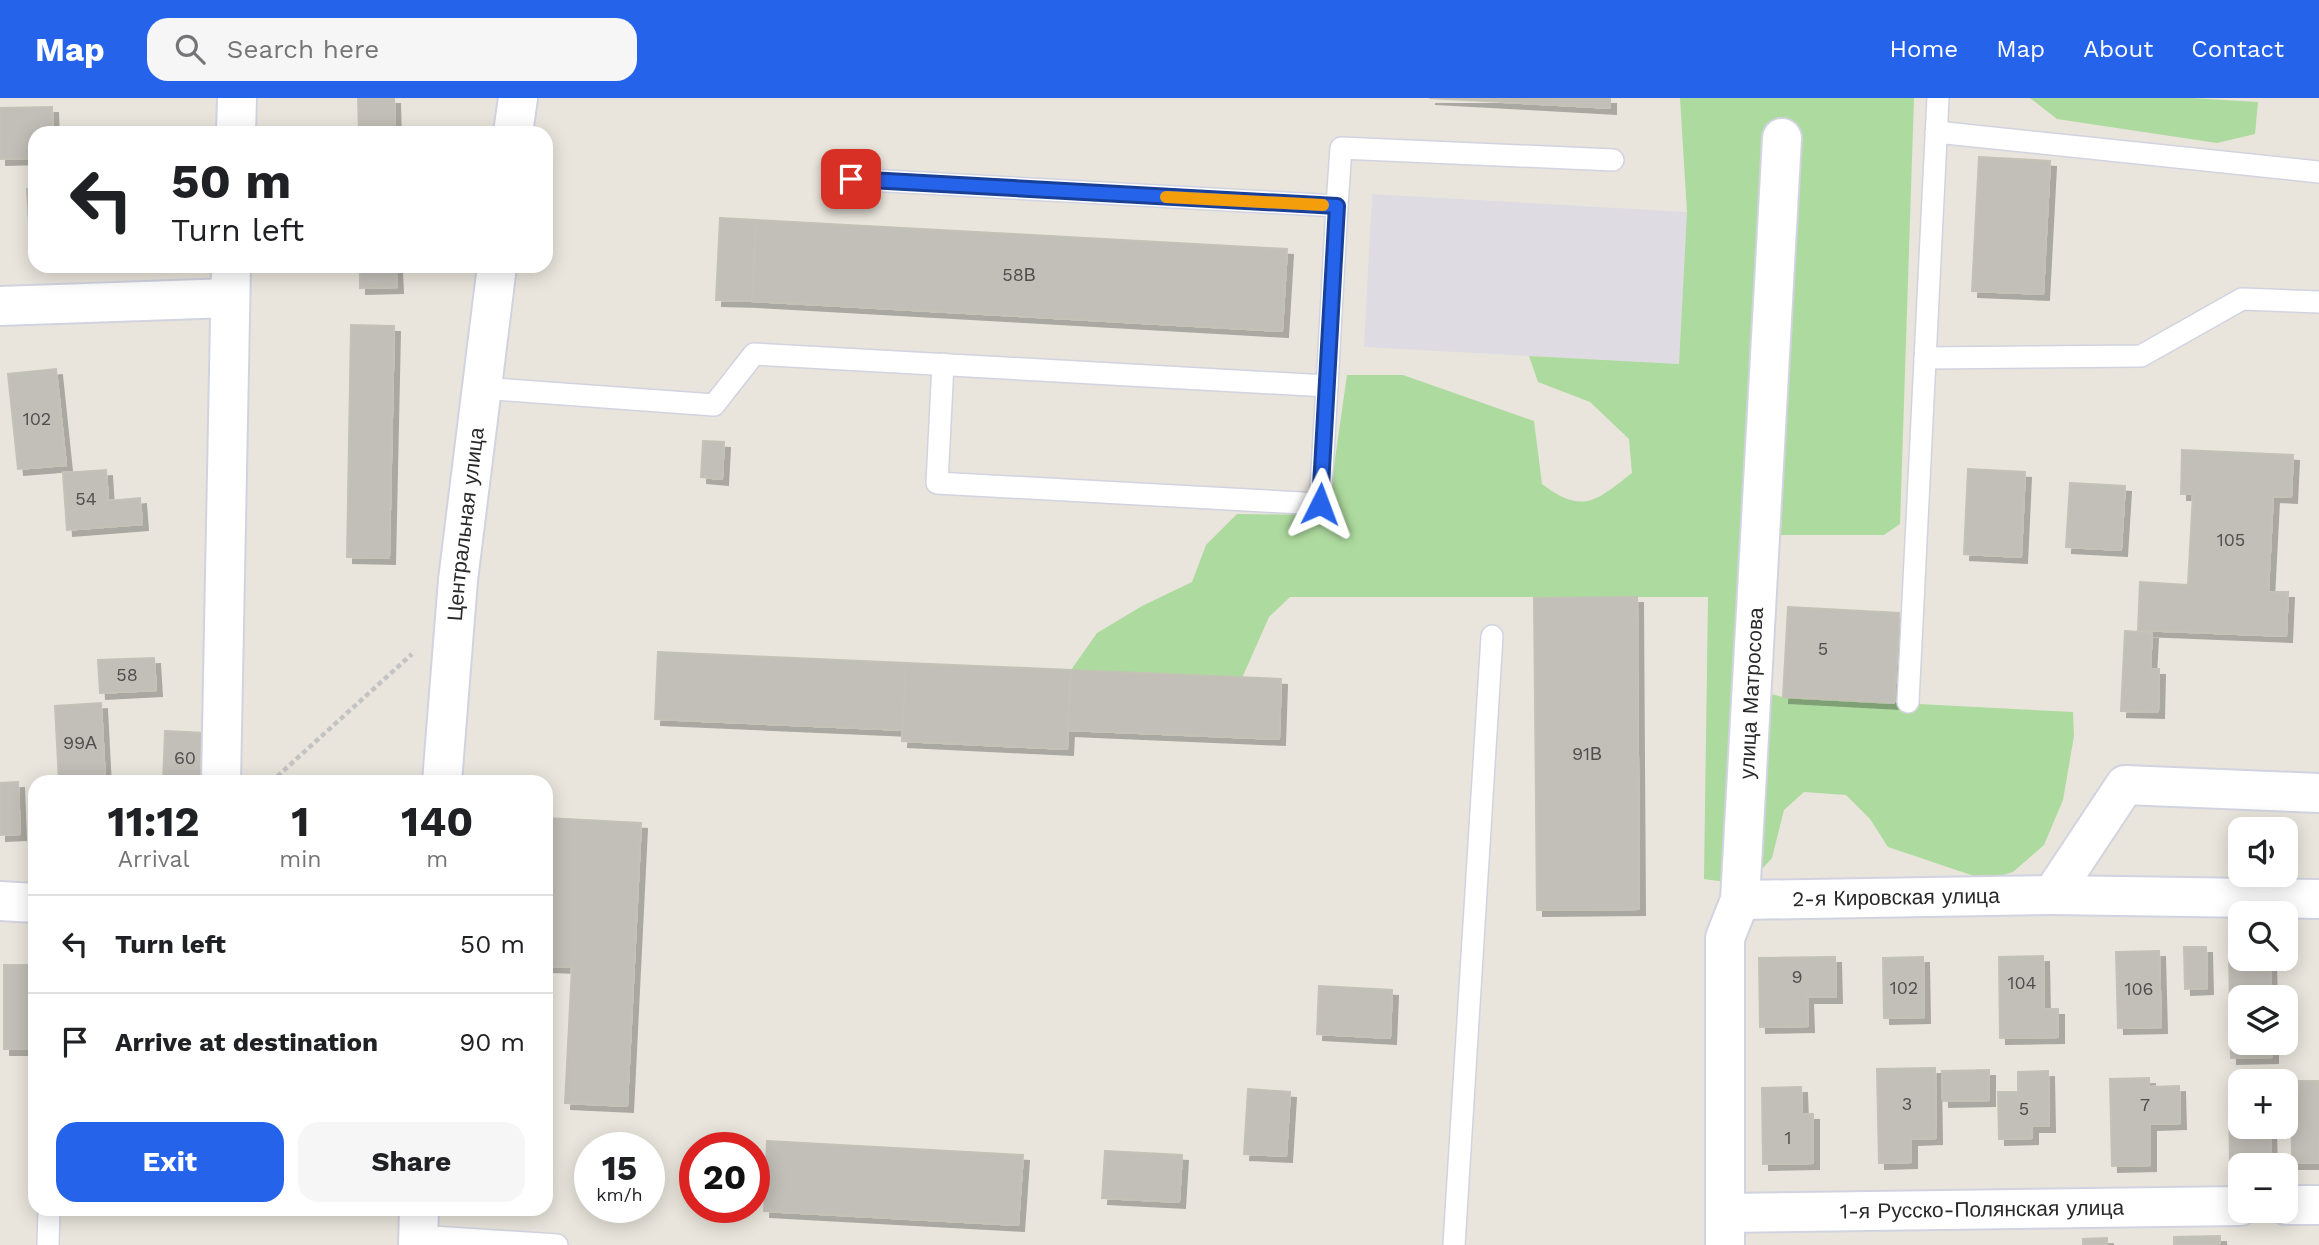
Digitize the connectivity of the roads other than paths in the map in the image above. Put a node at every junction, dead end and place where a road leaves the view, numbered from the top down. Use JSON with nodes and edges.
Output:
{"nodes":[{"id":1,"x":237,"y":98,"type":"edge"},
{"id":2,"x":518,"y":98,"type":"edge"},
{"id":3,"x":1938,"y":98,"type":"edge"},
{"id":4,"x":236,"y":126,"type":"edge"},
{"id":5,"x":514,"y":126,"type":"edge"},
{"id":6,"x":1936,"y":132,"type":"junction"},
{"id":7,"x":1782,"y":138,"type":"dead end"},
{"id":8,"x":1613,"y":160,"type":"dead end"},
{"id":9,"x":2319,"y":172,"type":"edge"},
{"id":10,"x":851,"y":179,"type":"dead end"},
{"id":11,"x":1337,"y":206,"type":"junction"},
{"id":12,"x":496,"y":273,"type":"edge"},
{"id":13,"x":231,"y":282,"type":"edge"},
{"id":14,"x":2319,"y":302,"type":"edge"},
{"id":15,"x":0,"y":306,"type":"edge"},
{"id":16,"x":1925,"y":358,"type":"junction"},
{"id":17,"x":943,"y":365,"type":"junction"},
{"id":18,"x":1327,"y":386,"type":"junction"},
{"id":19,"x":481,"y":388,"type":"junction"},
{"id":20,"x":1492,"y":635,"type":"dead end"},
{"id":21,"x":1908,"y":702,"type":"dead end"},
{"id":22,"x":221,"y":775,"type":"edge"},
{"id":23,"x":443,"y":775,"type":"edge"},
{"id":24,"x":2319,"y":793,"type":"edge"},
{"id":25,"x":2052,"y":895,"type":"junction"},
{"id":26,"x":2319,"y":899,"type":"edge"},
{"id":27,"x":1740,"y":900,"type":"junction"},
{"id":28,"x":0,"y":901,"type":"edge"},
{"id":29,"x":28,"y":902,"type":"edge"},
{"id":30,"x":2319,"y":1205,"type":"edge"},
{"id":31,"x":2298,"y":1206,"type":"edge"},
{"id":32,"x":2228,"y":1207,"type":"edge"},
{"id":33,"x":49,"y":1216,"type":"edge"},
{"id":34,"x":1725,"y":1229,"type":"edge"},
{"id":35,"x":418,"y":1230,"type":"edge"},
{"id":36,"x":48,"y":1245,"type":"edge"},
{"id":37,"x":557,"y":1245,"type":"edge"},
{"id":38,"x":1454,"y":1245,"type":"edge"}],
"edges":[{"from":1,"to":4,"type":"street"},
{"from":2,"to":5,"type":"street"},
{"from":3,"to":6,"type":"lane"},
{"from":6,"to":9,"type":"lane"},
{"from":6,"to":16,"type":"lane"},
{"from":7,"to":27,"type":"street","name":"улица Матросова"},
{"from":8,"to":11,"type":"lane"},
{"from":10,"to":11,"type":"lane"},
{"from":11,"to":18,"type":"lane"},
{"from":12,"to":19,"type":"street","name":"Центральная улица"},
{"from":13,"to":15,"type":"street"},
{"from":13,"to":22,"type":"street"},
{"from":14,"to":16,"type":"lane"},
{"from":16,"to":21,"type":"lane"},
{"from":17,"to":18,"type":"lane"},
{"from":17,"to":18,"type":"lane"},
{"from":17,"to":19,"type":"lane"},
{"from":19,"to":23,"type":"street","name":"Центральная улица"},
{"from":20,"to":38,"type":"lane"},
{"from":24,"to":25,"type":"street"},
{"from":25,"to":26,"type":"street","name":"2-я Кировская улица"},
{"from":25,"to":27,"type":"street","name":"2-я Кировская улица"},
{"from":27,"to":34,"type":"street","name":"улица Матросова"},
{"from":28,"to":29,"type":"street"},
{"from":30,"to":31,"type":"street"},
{"from":32,"to":34,"type":"street","name":"1-я Русско-Полянская улица"},
{"from":33,"to":36,"type":"lane"},
{"from":35,"to":37,"type":"lane"}]}
